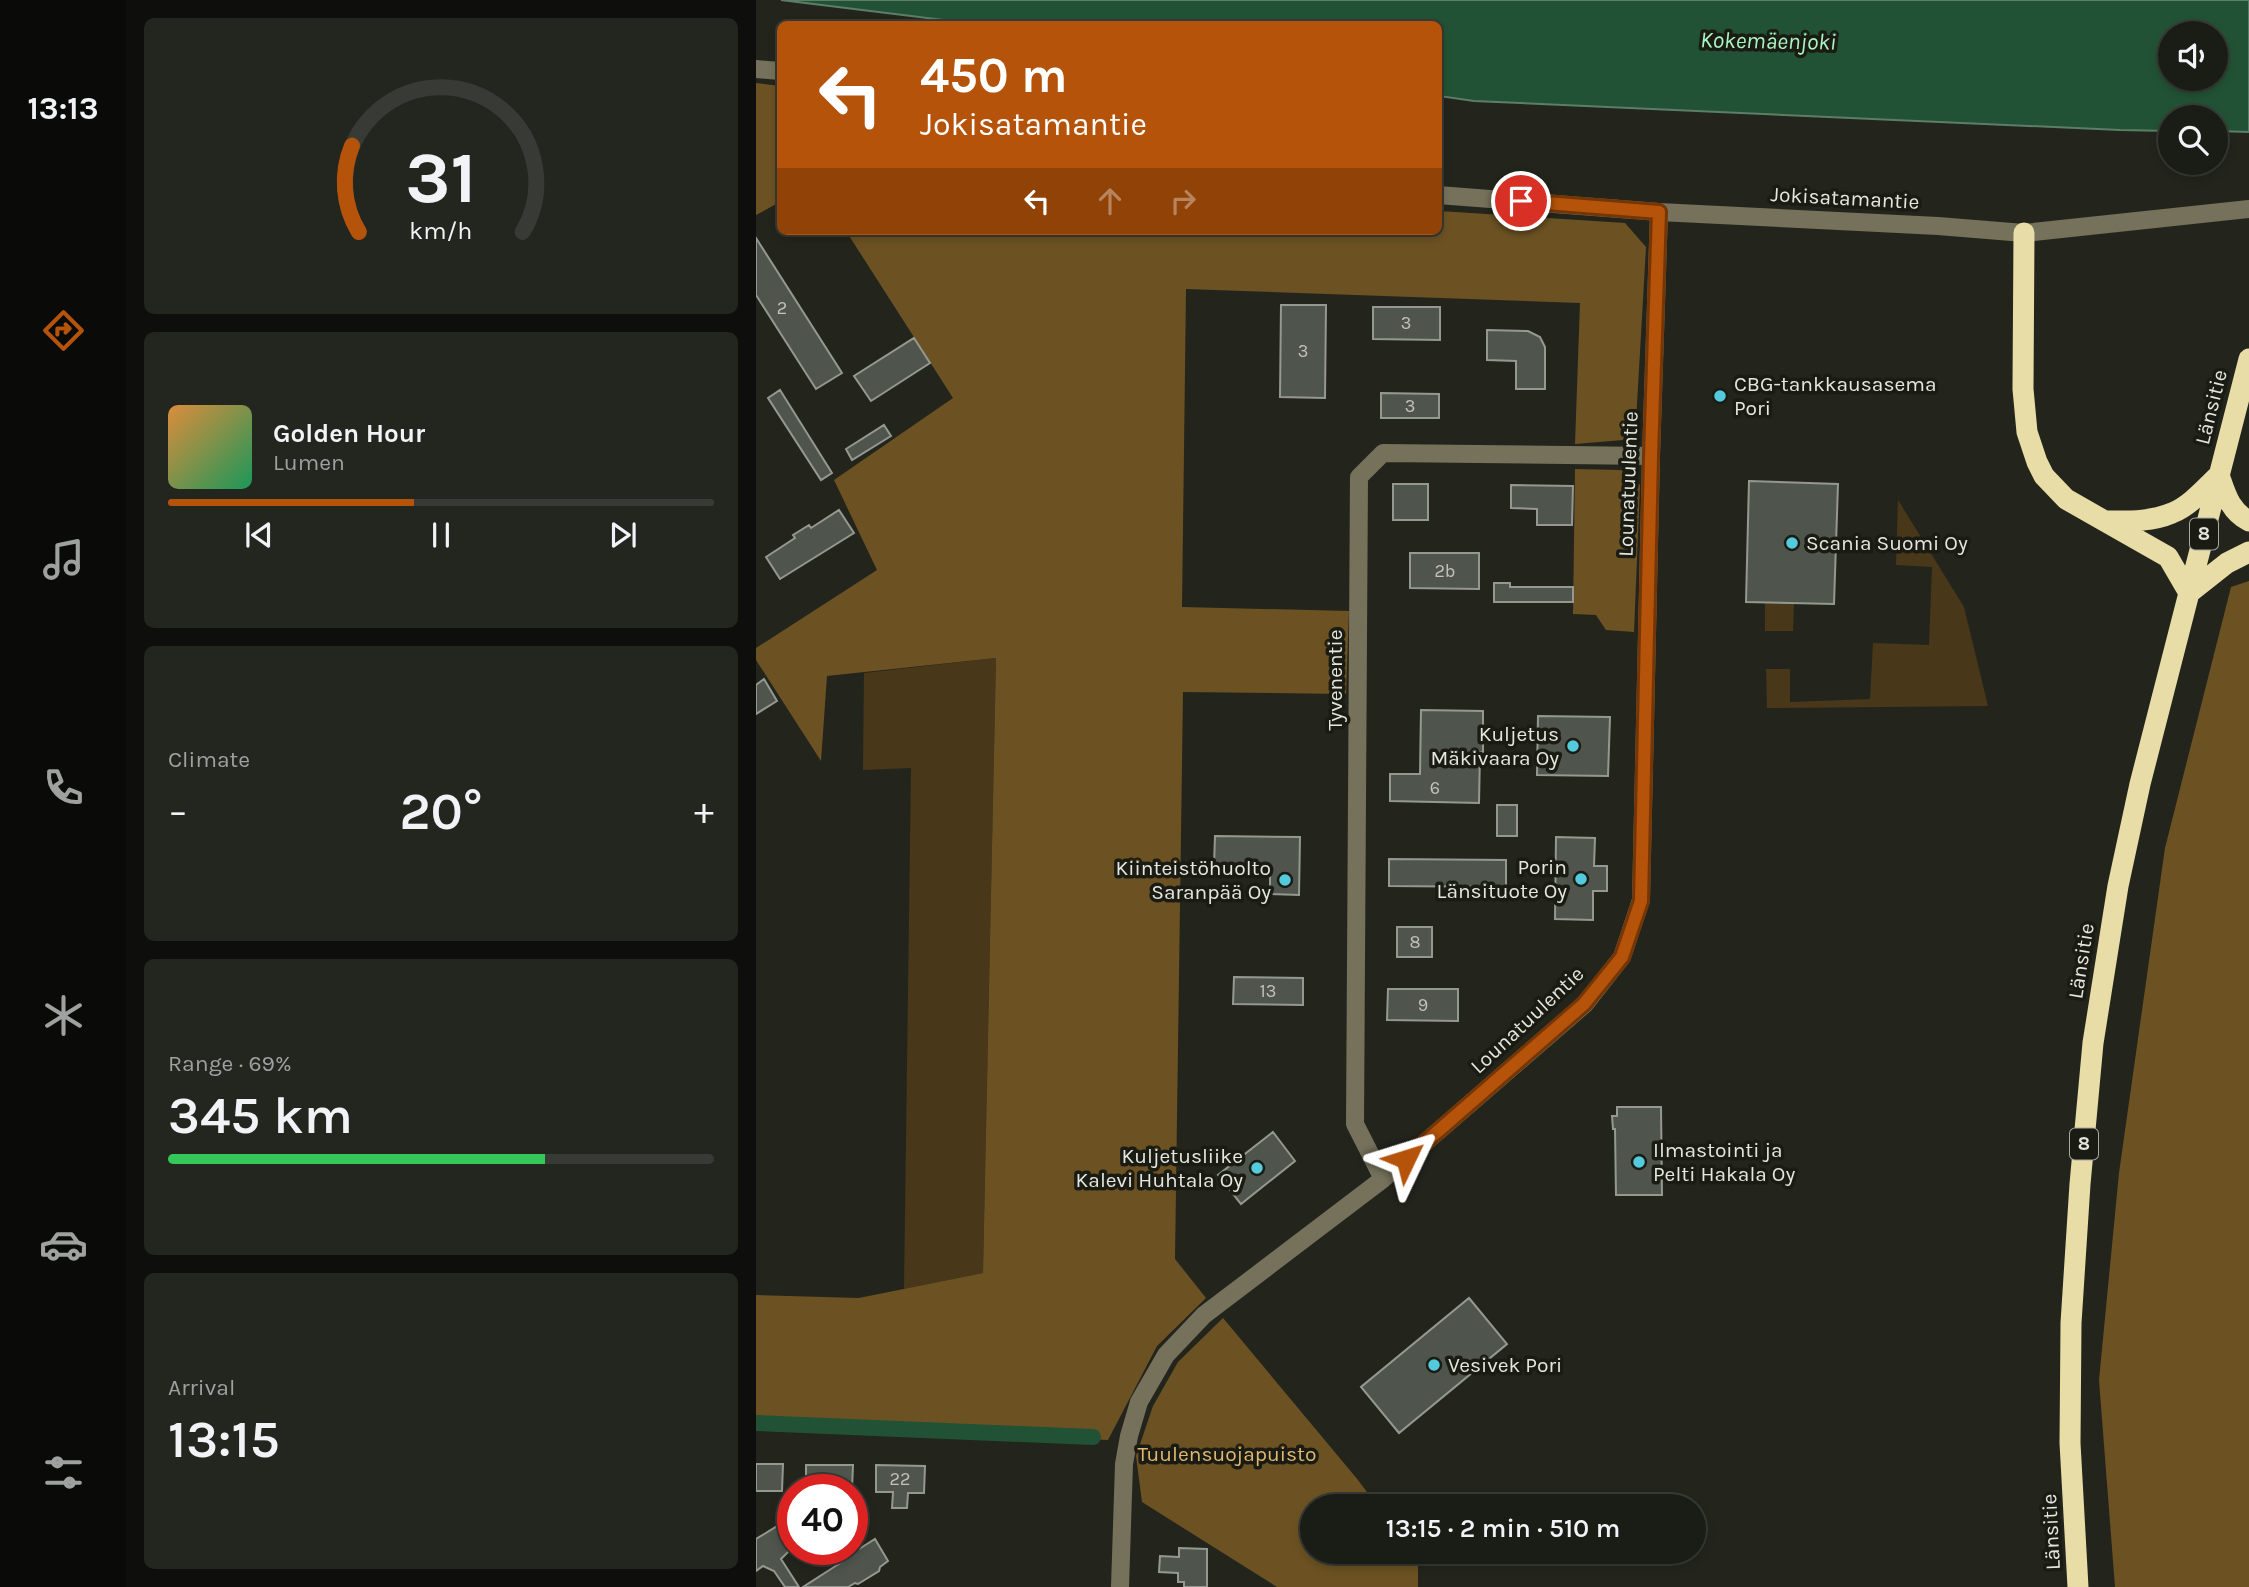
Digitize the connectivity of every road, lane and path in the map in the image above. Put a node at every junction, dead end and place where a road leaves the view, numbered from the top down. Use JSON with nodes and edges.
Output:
{"nodes":[{"id":1,"x":756,"y":69,"type":"edge"},
{"id":2,"x":777,"y":71,"type":"edge"},
{"id":3,"x":1442,"y":195,"type":"edge"},
{"id":4,"x":2249,"y":209,"type":"edge"},
{"id":5,"x":1659,"y":212,"type":"junction"},
{"id":6,"x":2024,"y":233,"type":"junction"},
{"id":7,"x":2249,"y":359,"type":"edge"},
{"id":8,"x":1651,"y":456,"type":"junction"},
{"id":9,"x":2219,"y":475,"type":"junction"},
{"id":10,"x":2104,"y":521,"type":"junction"},
{"id":11,"x":2249,"y":521,"type":"edge"},
{"id":12,"x":2249,"y":552,"type":"edge"},
{"id":13,"x":2189,"y":593,"type":"junction"},
{"id":14,"x":1383,"y":1179,"type":"junction"},
{"id":15,"x":1120,"y":1587,"type":"edge"},
{"id":16,"x":2078,"y":1587,"type":"edge"}],
"edges":[{"from":1,"to":2,"type":"street"},
{"from":3,"to":5,"type":"street","name":"Jokisatamantie"},
{"from":4,"to":6,"type":"street","name":"Jokisatamantie"},
{"from":5,"to":6,"type":"street","name":"Jokisatamantie"},
{"from":5,"to":8,"type":"street","name":"Lounatuulentie"},
{"from":6,"to":10,"type":"highway"},
{"from":7,"to":9,"type":"highway","name":"Länsitie","number":"8"},
{"from":8,"to":14,"type":"street","name":"Lounatuulentie"},
{"from":8,"to":14,"type":"street","name":"Tyvenentie"},
{"from":9,"to":10,"type":"highway"},
{"from":9,"to":11,"type":"highway"},
{"from":9,"to":13,"type":"highway","name":"Länsitie","number":"8"},
{"from":10,"to":13,"type":"highway"},
{"from":12,"to":13,"type":"highway"},
{"from":13,"to":16,"type":"highway","name":"Länsitie","number":"8"},
{"from":14,"to":15,"type":"street","name":"Lounatuulentie"}]}
